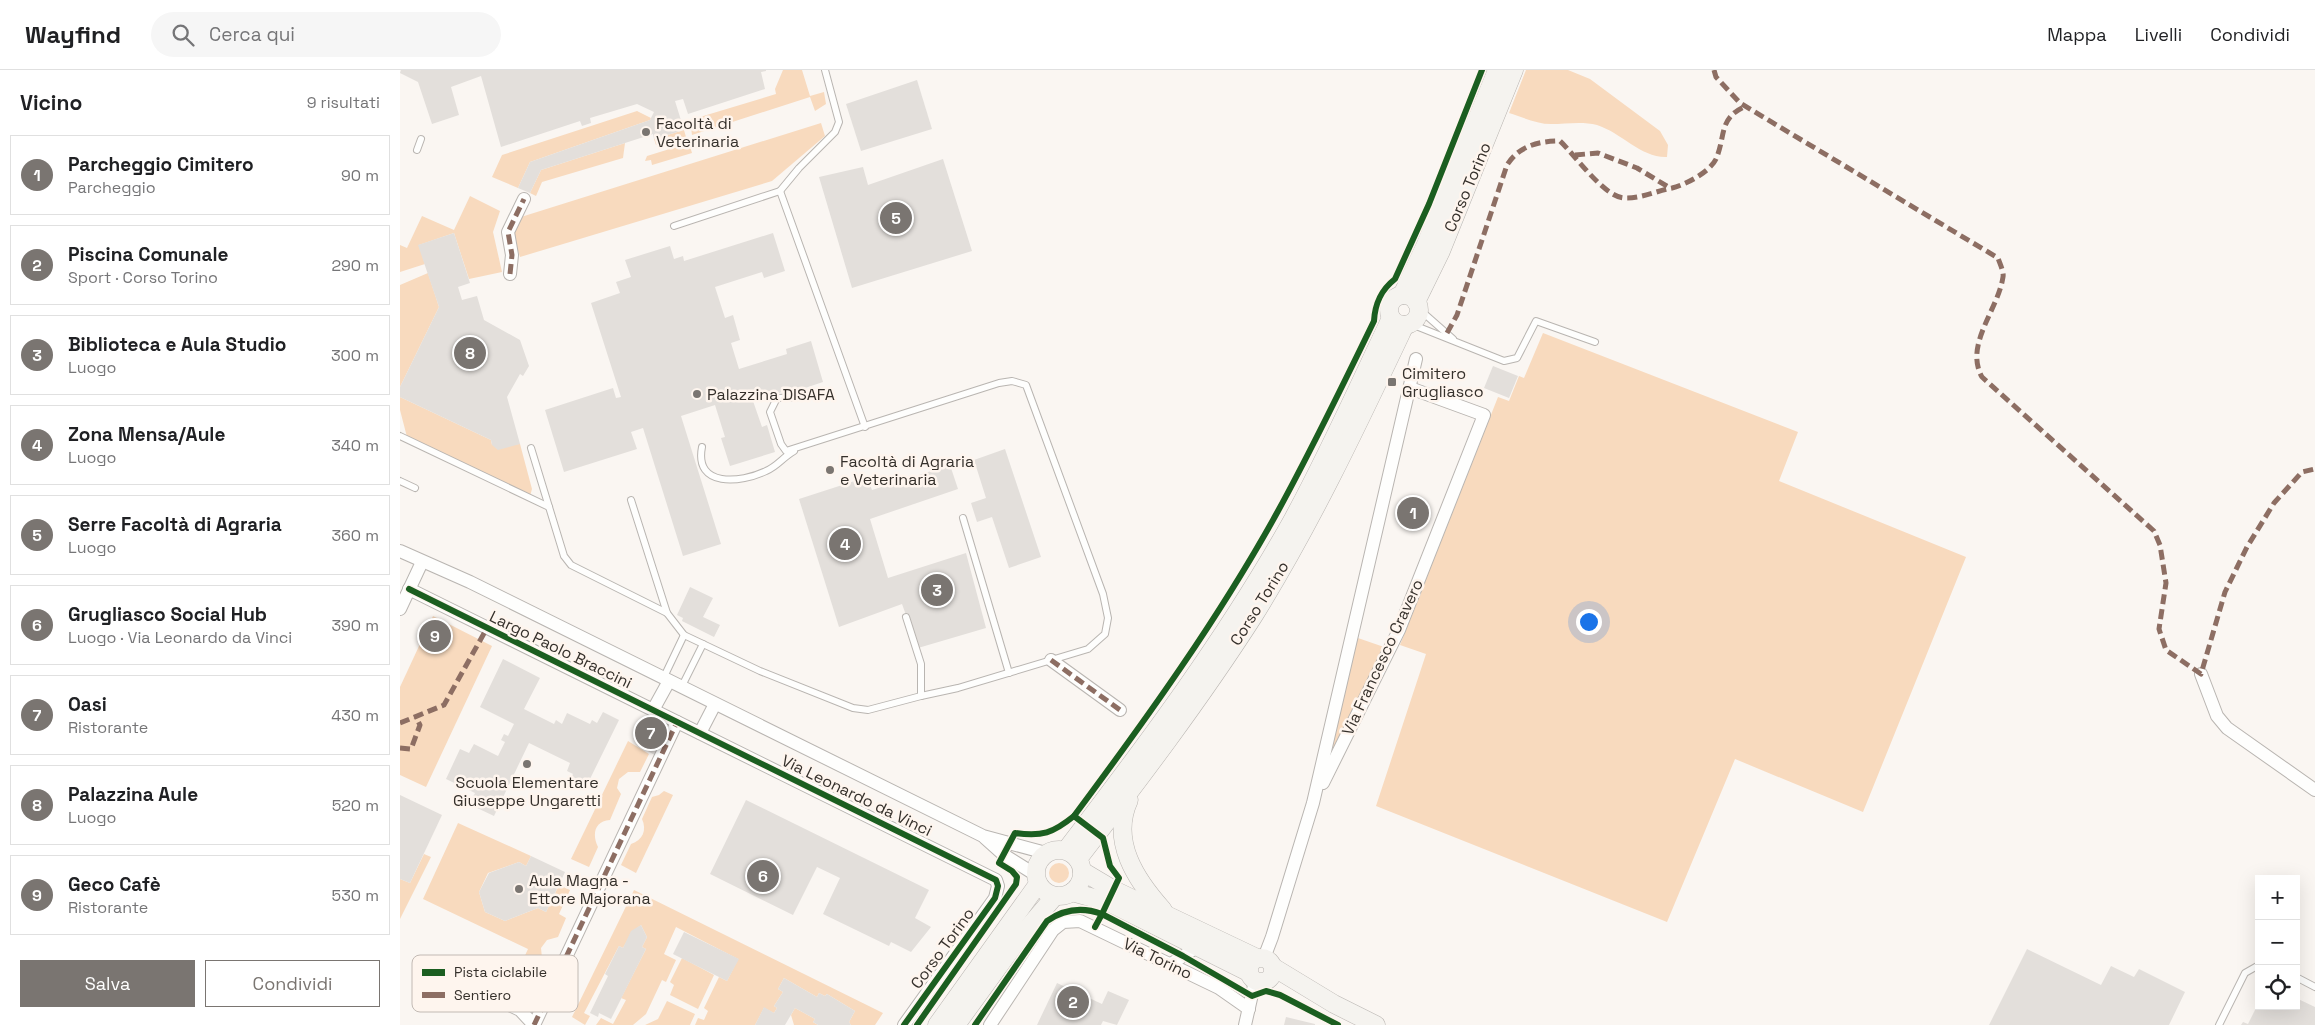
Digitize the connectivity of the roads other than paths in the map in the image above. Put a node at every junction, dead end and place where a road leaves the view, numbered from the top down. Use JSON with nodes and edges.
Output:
{"nodes":[{"id":1,"x":825,"y":70,"type":"edge"},
{"id":2,"x":1496,"y":70,"type":"edge"},
{"id":3,"x":1514,"y":70,"type":"edge"},
{"id":4,"x":422,"y":139,"type":"dead end"},
{"id":5,"x":417,"y":150,"type":"dead end"},
{"id":6,"x":780,"y":191,"type":"junction"},
{"id":7,"x":524,"y":199,"type":"dead end"},
{"id":8,"x":674,"y":226,"type":"dead end"},
{"id":9,"x":510,"y":274,"type":"dead end"},
{"id":10,"x":1407,"y":312,"type":"junction"},
{"id":11,"x":1456,"y":342,"type":"junction"},
{"id":12,"x":1595,"y":342,"type":"dead end"},
{"id":13,"x":1416,"y":359,"type":"dead end"},
{"id":14,"x":1410,"y":388,"type":"junction"},
{"id":15,"x":800,"y":397,"type":"dead end"},
{"id":16,"x":865,"y":427,"type":"junction"},
{"id":17,"x":400,"y":436,"type":"edge"},
{"id":18,"x":702,"y":447,"type":"dead end"},
{"id":19,"x":802,"y":447,"type":"junction"},
{"id":20,"x":531,"y":448,"type":"dead end"},
{"id":21,"x":400,"y":481,"type":"edge"},
{"id":22,"x":415,"y":488,"type":"dead end"},
{"id":23,"x":631,"y":500,"type":"dead end"},
{"id":24,"x":549,"y":507,"type":"junction"},
{"id":25,"x":963,"y":518,"type":"dead end"},
{"id":26,"x":400,"y":550,"type":"edge"},
{"id":27,"x":422,"y":562,"type":"junction"},
{"id":28,"x":409,"y":589,"type":"junction"},
{"id":29,"x":400,"y":609,"type":"edge"},
{"id":30,"x":667,"y":613,"type":"junction"},
{"id":31,"x":906,"y":617,"type":"dead end"},
{"id":32,"x":684,"y":635,"type":"junction"},
{"id":33,"x":703,"y":644,"type":"junction"},
{"id":34,"x":1051,"y":660,"type":"junction"},
{"id":35,"x":1009,"y":673,"type":"junction"},
{"id":36,"x":2201,"y":674,"type":"dead end"},
{"id":37,"x":666,"y":680,"type":"junction"},
{"id":38,"x":681,"y":688,"type":"junction"},
{"id":39,"x":921,"y":696,"type":"junction"},
{"id":40,"x":715,"y":704,"type":"junction"},
{"id":41,"x":653,"y":710,"type":"junction"},
{"id":42,"x":1120,"y":710,"type":"dead end"},
{"id":43,"x":677,"y":722,"type":"junction"},
{"id":44,"x":700,"y":733,"type":"junction"},
{"id":45,"x":1141,"y":777,"type":"junction"},
{"id":46,"x":2315,"y":790,"type":"edge"},
{"id":47,"x":1313,"y":803,"type":"junction"},
{"id":48,"x":983,"y":836,"type":"junction"},
{"id":49,"x":1046,"y":853,"type":"junction"},
{"id":50,"x":1075,"y":860,"type":"junction"},
{"id":51,"x":1037,"y":880,"type":"junction"},
{"id":52,"x":998,"y":886,"type":"joint"},
{"id":53,"x":1072,"y":892,"type":"junction"},
{"id":54,"x":1055,"y":896,"type":"junction"},
{"id":55,"x":1169,"y":916,"type":"junction"},
{"id":56,"x":1197,"y":947,"type":"junction"},
{"id":57,"x":567,"y":955,"type":"edge"},
{"id":58,"x":1171,"y":964,"type":"junction"},
{"id":59,"x":2255,"y":967,"type":"edge"},
{"id":60,"x":1261,"y":969,"type":"junction"},
{"id":61,"x":2300,"y":979,"type":"edge"},
{"id":62,"x":2315,"y":988,"type":"edge"},
{"id":63,"x":1249,"y":1008,"type":"junction"},
{"id":64,"x":522,"y":1012,"type":"edge"},
{"id":65,"x":540,"y":1012,"type":"edge"},
{"id":66,"x":940,"y":1023,"type":"edge"},
{"id":67,"x":534,"y":1025,"type":"edge"},
{"id":68,"x":904,"y":1025,"type":"edge"},
{"id":69,"x":990,"y":1025,"type":"edge"},
{"id":70,"x":1245,"y":1025,"type":"edge"},
{"id":71,"x":1376,"y":1025,"type":"edge"},
{"id":72,"x":2219,"y":1025,"type":"edge"}],
"edges":[{"from":1,"to":6,"type":"lane"},
{"from":2,"to":10,"type":"street","name":"Corso Torino"},
{"from":3,"to":10,"type":"street","name":"Corso Torino"},
{"from":4,"to":5,"type":"lane"},
{"from":6,"to":8,"type":"lane"},
{"from":6,"to":16,"type":"lane"},
{"from":7,"to":9,"type":"street"},
{"from":10,"to":11,"type":"lane"},
{"from":10,"to":11,"type":"lane"},
{"from":10,"to":45,"type":"street","name":"Corso Torino"},
{"from":10,"to":50,"type":"street","name":"Corso Torino"},
{"from":11,"to":12,"type":"lane"},
{"from":13,"to":14,"type":"street","name":"Via Francesco Cravero"},
{"from":14,"to":47,"type":"street","name":"Via Francesco Cravero"},
{"from":14,"to":47,"type":"street","name":"Via Francesco Cravero"},
{"from":15,"to":19,"type":"lane"},
{"from":16,"to":19,"type":"lane"},
{"from":16,"to":34,"type":"lane"},
{"from":17,"to":24,"type":"lane"},
{"from":18,"to":19,"type":"lane"},
{"from":20,"to":24,"type":"lane"},
{"from":21,"to":22,"type":"lane"},
{"from":23,"to":30,"type":"lane"},
{"from":24,"to":30,"type":"lane"},
{"from":25,"to":35,"type":"lane"},
{"from":26,"to":27,"type":"street"},
{"from":27,"to":28,"type":"street"},
{"from":27,"to":37,"type":"street","name":"Largo Paolo Braccini"},
{"from":28,"to":29,"type":"street"},
{"from":28,"to":41,"type":"street","name":"Largo Paolo Braccini"},
{"from":30,"to":32,"type":"lane"},
{"from":31,"to":39,"type":"lane"},
{"from":32,"to":33,"type":"lane"},
{"from":32,"to":37,"type":"lane"},
{"from":33,"to":38,"type":"lane"},
{"from":33,"to":39,"type":"lane"},
{"from":34,"to":35,"type":"lane"},
{"from":34,"to":42,"type":"street"},
{"from":35,"to":39,"type":"lane"},
{"from":36,"to":46,"type":"street"},
{"from":37,"to":38,"type":"street","name":"Largo Paolo Braccini"},
{"from":37,"to":41,"type":"street"},
{"from":38,"to":40,"type":"street","name":"Largo Paolo Braccini"},
{"from":40,"to":44,"type":"street"},
{"from":40,"to":48,"type":"street","name":"Via Leonardo da Vinci"},
{"from":41,"to":43,"type":"street","name":"Largo Paolo Braccini"},
{"from":43,"to":44,"type":"street","name":"Largo Paolo Braccini"},
{"from":43,"to":57,"type":"street"},
{"from":44,"to":52,"type":"street","name":"Via Leonardo da Vinci"},
{"from":45,"to":50,"type":"street","name":"Corso Torino"},
{"from":45,"to":55,"type":"street"},
{"from":47,"to":60,"type":"street","name":"Via Francesco Cravero"},
{"from":48,"to":49,"type":"street","name":"Via Leonardo da Vinci"},
{"from":48,"to":51,"type":"street","name":"Via Leonardo da Vinci"},
{"from":49,"to":50,"type":"street"},
{"from":49,"to":51,"type":"street"},
{"from":50,"to":53,"type":"street","name":"Corso Torino"},
{"from":50,"to":55,"type":"street"},
{"from":51,"to":54,"type":"street"},
{"from":51,"to":66,"type":"street"},
{"from":52,"to":68,"type":"street","name":"Corso Torino"},
{"from":53,"to":54,"type":"street"},
{"from":53,"to":56,"type":"street"},
{"from":54,"to":66,"type":"street"},
{"from":55,"to":60,"type":"street"},
{"from":56,"to":58,"type":"street"},
{"from":56,"to":60,"type":"street"},
{"from":58,"to":63,"type":"street","name":"Via Torino"},
{"from":58,"to":69,"type":"street","name":"Via Torino"},
{"from":59,"to":72,"type":"lane"},
{"from":60,"to":63,"type":"street","name":"Via Francesco Cravero"},
{"from":60,"to":71,"type":"street"},
{"from":61,"to":62,"type":"lane"},
{"from":63,"to":70,"type":"street","name":"Via Francesco Cravero"},
{"from":64,"to":67,"type":"street"},
{"from":65,"to":67,"type":"street"}]}
